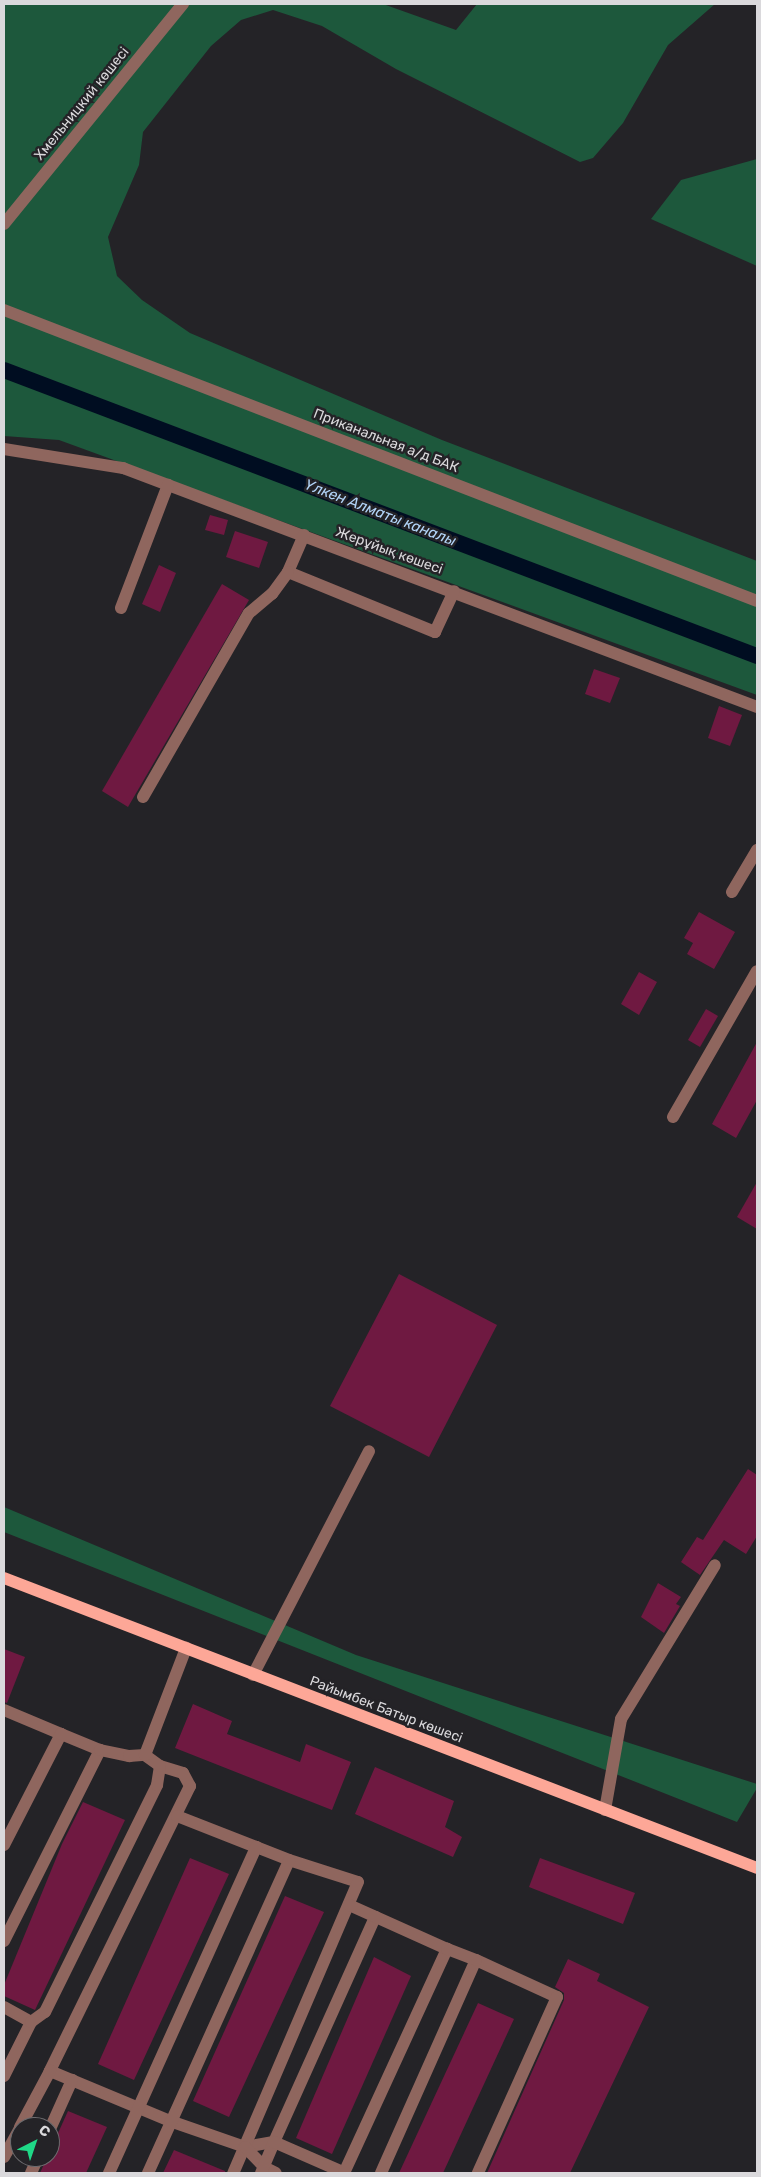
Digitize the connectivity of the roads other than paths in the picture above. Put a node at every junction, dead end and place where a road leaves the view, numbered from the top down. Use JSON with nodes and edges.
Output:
{"nodes":[{"id":1,"x":183,"y":4,"type":"edge"},
{"id":2,"x":4,"y":224,"type":"edge"},
{"id":3,"x":4,"y":310,"type":"edge"},
{"id":4,"x":4,"y":449,"type":"edge"},
{"id":5,"x":168,"y":485,"type":"junction"},
{"id":6,"x":304,"y":536,"type":"junction"},
{"id":7,"x":288,"y":572,"type":"junction"},
{"id":8,"x":454,"y":591,"type":"junction"},
{"id":9,"x":757,"y":601,"type":"edge"},
{"id":10,"x":121,"y":608,"type":"dead end"},
{"id":11,"x":757,"y":707,"type":"edge"},
{"id":12,"x":143,"y":797,"type":"dead end"},
{"id":13,"x":757,"y":850,"type":"edge"},
{"id":14,"x":732,"y":892,"type":"dead end"},
{"id":15,"x":757,"y":971,"type":"edge"},
{"id":16,"x":673,"y":1117,"type":"dead end"},
{"id":17,"x":369,"y":1452,"type":"dead end"},
{"id":18,"x":715,"y":1565,"type":"dead end"},
{"id":19,"x":4,"y":1578,"type":"edge"},
{"id":20,"x":186,"y":1648,"type":"junction"},
{"id":21,"x":253,"y":1675,"type":"junction"},
{"id":22,"x":4,"y":1710,"type":"edge"},
{"id":23,"x":61,"y":1734,"type":"junction"},
{"id":24,"x":100,"y":1750,"type":"junction"},
{"id":25,"x":144,"y":1755,"type":"junction"},
{"id":26,"x":160,"y":1766,"type":"junction"},
{"id":27,"x":605,"y":1810,"type":"junction"},
{"id":28,"x":177,"y":1816,"type":"junction"},
{"id":29,"x":4,"y":1845,"type":"edge"},
{"id":30,"x":256,"y":1847,"type":"junction"},
{"id":31,"x":289,"y":1860,"type":"junction"},
{"id":32,"x":757,"y":1868,"type":"edge"},
{"id":33,"x":349,"y":1905,"type":"junction"},
{"id":34,"x":375,"y":1917,"type":"junction"},
{"id":35,"x":4,"y":1941,"type":"edge"},
{"id":36,"x":447,"y":1949,"type":"junction"},
{"id":37,"x":476,"y":1960,"type":"junction"},
{"id":38,"x":4,"y":2007,"type":"edge"},
{"id":39,"x":31,"y":2022,"type":"junction"},
{"id":40,"x":50,"y":2071,"type":"junction"},
{"id":41,"x":4,"y":2076,"type":"edge"},
{"id":42,"x":72,"y":2080,"type":"junction"},
{"id":43,"x":138,"y":2107,"type":"junction"},
{"id":44,"x":25,"y":2117,"type":"edge"},
{"id":45,"x":55,"y":2117,"type":"edge"},
{"id":46,"x":170,"y":2121,"type":"junction"},
{"id":47,"x":274,"y":2142,"type":"junction"},
{"id":48,"x":10,"y":2146,"type":"edge"},
{"id":49,"x":245,"y":2147,"type":"junction"},
{"id":50,"x":4,"y":2157,"type":"edge"},
{"id":51,"x":262,"y":2170,"type":"edge"},
{"id":52,"x":109,"y":2173,"type":"edge"},
{"id":53,"x":148,"y":2173,"type":"edge"},
{"id":54,"x":233,"y":2173,"type":"edge"},
{"id":55,"x":276,"y":2173,"type":"edge"},
{"id":56,"x":345,"y":2173,"type":"edge"},
{"id":57,"x":381,"y":2173,"type":"edge"},
{"id":58,"x":478,"y":2173,"type":"edge"}],
"edges":[{"from":1,"to":2,"type":"street","name":"Хмельницкий көшесі"},
{"from":3,"to":9,"type":"street","name":"Приканальная а/д БАК"},
{"from":4,"to":5,"type":"street","name":"Жерұйық көшесі"},
{"from":5,"to":6,"type":"street","name":"Жерұйық көшесі"},
{"from":5,"to":10,"type":"street"},
{"from":6,"to":7,"type":"street"},
{"from":6,"to":8,"type":"street","name":"Жерұйық көшесі"},
{"from":7,"to":8,"type":"street"},
{"from":7,"to":12,"type":"street"},
{"from":8,"to":11,"type":"street","name":"Жерұйық көшесі"},
{"from":13,"to":14,"type":"street"},
{"from":15,"to":16,"type":"street"},
{"from":17,"to":21,"type":"street"},
{"from":18,"to":27,"type":"street"},
{"from":19,"to":20,"type":"main road","name":"Райымбек Батыр көшесі"},
{"from":20,"to":21,"type":"main road","name":"Райымбек Батыр көшесі"},
{"from":20,"to":25,"type":"street"},
{"from":21,"to":27,"type":"main road","name":"Райымбек Батыр көшесі"},
{"from":22,"to":23,"type":"street"},
{"from":23,"to":24,"type":"street"},
{"from":23,"to":29,"type":"street"},
{"from":24,"to":25,"type":"street"},
{"from":24,"to":35,"type":"street"},
{"from":25,"to":26,"type":"street"},
{"from":26,"to":28,"type":"street"},
{"from":26,"to":39,"type":"street"},
{"from":27,"to":32,"type":"main road","name":"Райымбек Батыр көшесі"},
{"from":28,"to":30,"type":"street"},
{"from":28,"to":40,"type":"street"},
{"from":30,"to":31,"type":"street"},
{"from":30,"to":43,"type":"street"},
{"from":31,"to":33,"type":"street"},
{"from":31,"to":46,"type":"street"},
{"from":33,"to":34,"type":"street"},
{"from":33,"to":49,"type":"street"},
{"from":34,"to":36,"type":"street"},
{"from":34,"to":47,"type":"street"},
{"from":36,"to":37,"type":"street"},
{"from":36,"to":56,"type":"street"},
{"from":37,"to":57,"type":"street"},
{"from":37,"to":58,"type":"street"},
{"from":38,"to":39,"type":"street"},
{"from":39,"to":41,"type":"street"},
{"from":40,"to":42,"type":"street"},
{"from":40,"to":44,"type":"street"},
{"from":42,"to":43,"type":"street"},
{"from":42,"to":45,"type":"street"},
{"from":43,"to":46,"type":"street"},
{"from":43,"to":52,"type":"street"},
{"from":46,"to":49,"type":"street"},
{"from":46,"to":53,"type":"street"},
{"from":47,"to":49,"type":"street"},
{"from":47,"to":51,"type":"street"},
{"from":47,"to":56,"type":"street"},
{"from":48,"to":50,"type":"street"},
{"from":49,"to":51,"type":"street"},
{"from":49,"to":54,"type":"street"},
{"from":51,"to":55,"type":"street"}]}
